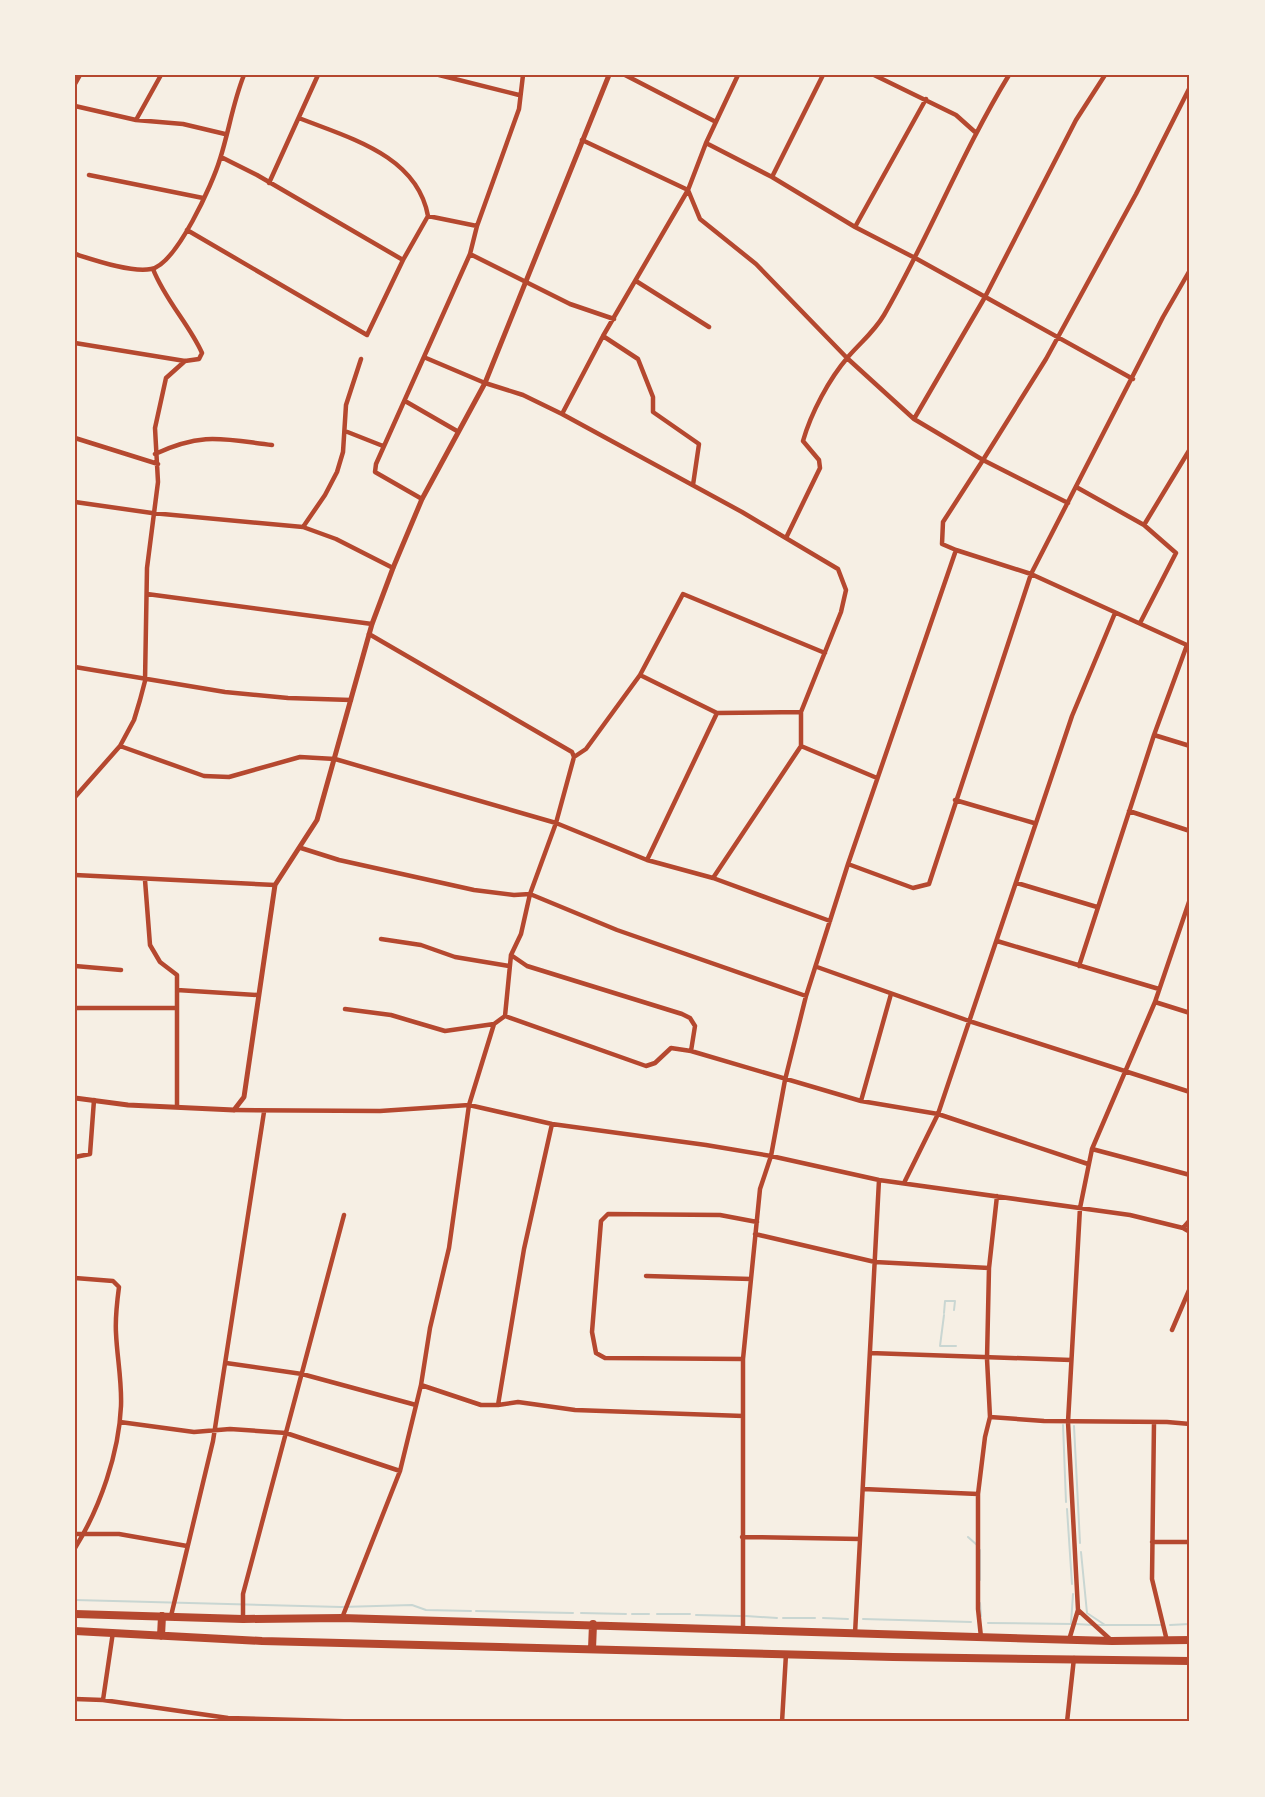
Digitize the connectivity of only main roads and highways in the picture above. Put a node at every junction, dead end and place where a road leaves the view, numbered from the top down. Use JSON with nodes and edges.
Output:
{"nodes":[{"id":1,"x":75,"y":1614,"type":"edge"},
{"id":2,"x":162,"y":1616,"type":"junction"},
{"id":3,"x":593,"y":1624,"type":"junction"},
{"id":4,"x":75,"y":1631,"type":"edge"},
{"id":5,"x":161,"y":1636,"type":"junction"},
{"id":6,"x":1190,"y":1640,"type":"edge"},
{"id":7,"x":592,"y":1649,"type":"junction"},
{"id":8,"x":1190,"y":1661,"type":"edge"}],
"edges":[{"from":1,"to":2,"type":"highway"},
{"from":2,"to":3,"type":"highway"},
{"from":2,"to":5,"type":"highway"},
{"from":3,"to":6,"type":"highway"},
{"from":3,"to":7,"type":"highway"},
{"from":4,"to":5,"type":"highway"},
{"from":5,"to":7,"type":"highway"},
{"from":7,"to":8,"type":"highway"}]}
